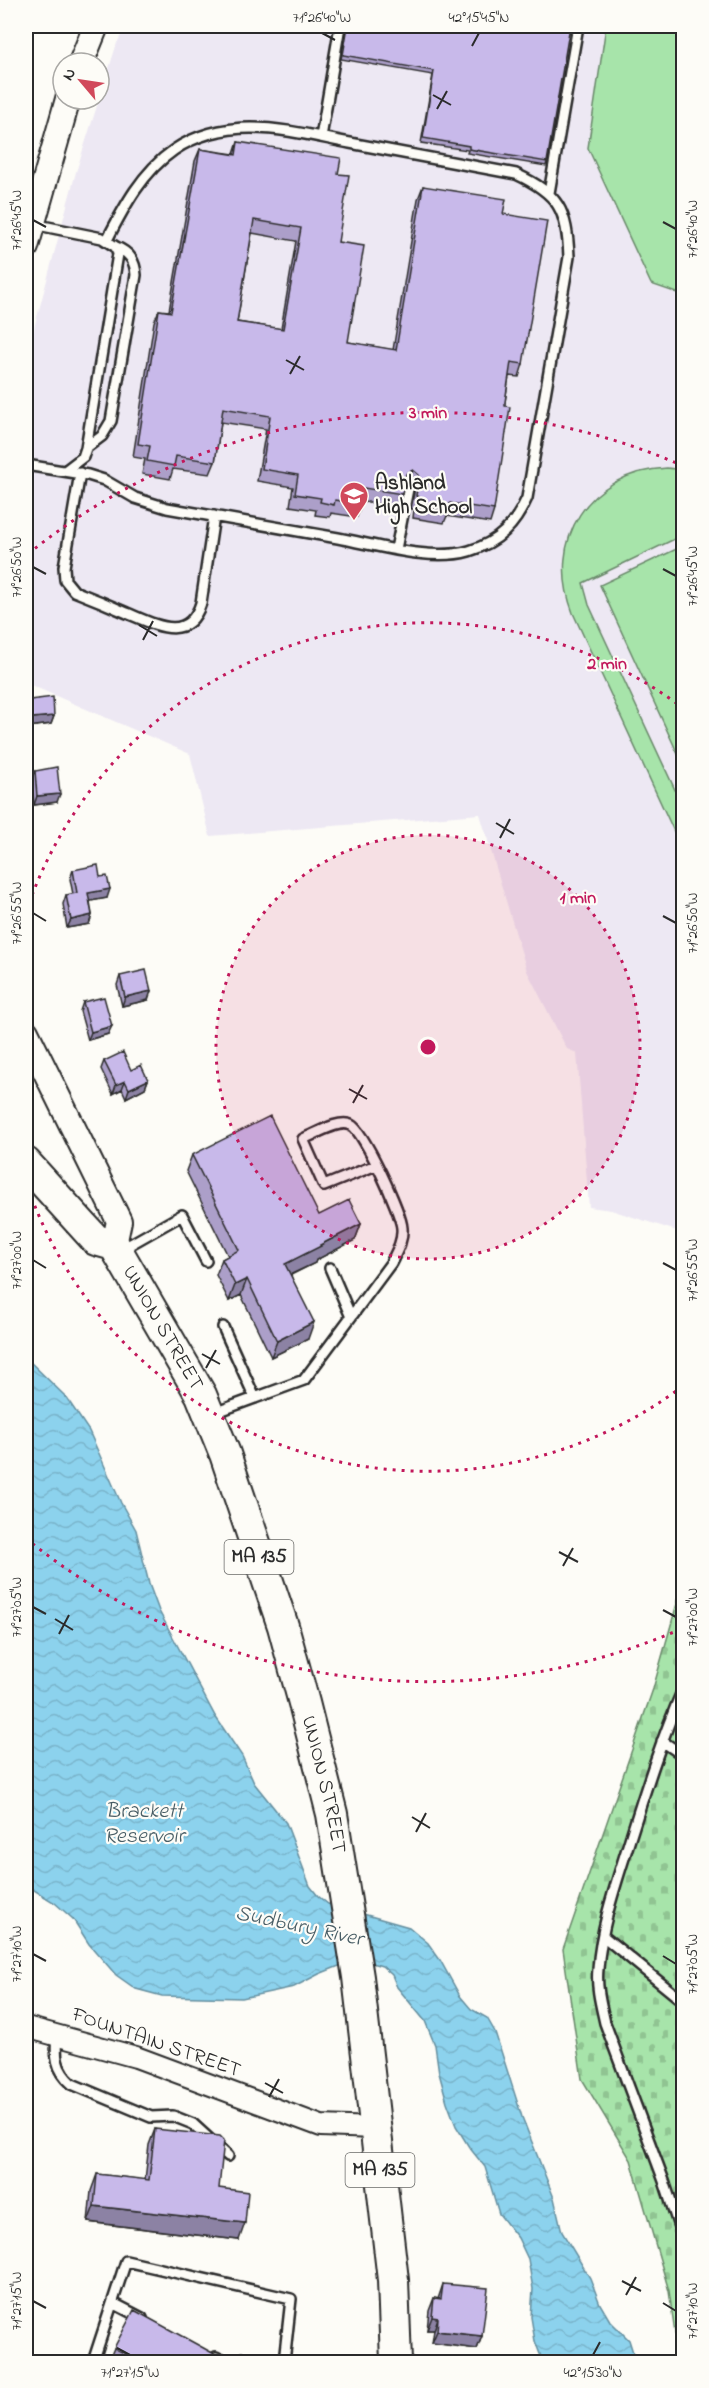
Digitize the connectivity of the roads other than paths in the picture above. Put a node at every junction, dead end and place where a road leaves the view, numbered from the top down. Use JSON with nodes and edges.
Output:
{"nodes":[{"id":1,"x":96,"y":26,"type":"edge"},
{"id":2,"x":340,"y":26,"type":"edge"},
{"id":3,"x":578,"y":26,"type":"edge"},
{"id":4,"x":86,"y":51,"type":"edge"},
{"id":5,"x":65,"y":111,"type":"edge"},
{"id":6,"x":321,"y":137,"type":"junction"},
{"id":7,"x":549,"y":193,"type":"junction"},
{"id":8,"x":32,"y":224,"type":"junction"},
{"id":9,"x":107,"y":240,"type":"junction"},
{"id":10,"x":26,"y":247,"type":"edge"},
{"id":11,"x":116,"y":247,"type":"junction"},
{"id":12,"x":86,"y":448,"type":"junction"},
{"id":13,"x":26,"y":465,"type":"edge"},
{"id":14,"x":66,"y":470,"type":"junction"},
{"id":15,"x":80,"y":473,"type":"junction"},
{"id":16,"x":408,"y":489,"type":"edge"},
{"id":17,"x":214,"y":516,"type":"junction"},
{"id":18,"x":396,"y":549,"type":"junction"},
{"id":19,"x":26,"y":1032,"type":"edge"},
{"id":20,"x":26,"y":1163,"type":"edge"},
{"id":21,"x":376,"y":1165,"type":"junction"},
{"id":22,"x":116,"y":1248,"type":"junction"},
{"id":23,"x":206,"y":1261,"type":"dead end"},
{"id":24,"x":330,"y":1268,"type":"dead end"},
{"id":25,"x":351,"y":1317,"type":"junction"},
{"id":26,"x":223,"y":1327,"type":"dead end"},
{"id":27,"x":255,"y":1398,"type":"junction"},
{"id":28,"x":209,"y":1415,"type":"junction"},
{"id":29,"x":684,"y":1688,"type":"edge"},
{"id":30,"x":662,"y":1741,"type":"junction"},
{"id":31,"x":684,"y":1756,"type":"edge"},
{"id":32,"x":603,"y":1936,"type":"junction"},
{"id":33,"x":684,"y":2002,"type":"edge"},
{"id":34,"x":26,"y":2027,"type":"edge"},
{"id":35,"x":57,"y":2034,"type":"junction"},
{"id":36,"x":375,"y":2128,"type":"junction"},
{"id":37,"x":228,"y":2156,"type":"dead end"},
{"id":38,"x":684,"y":2242,"type":"edge"},
{"id":39,"x":113,"y":2303,"type":"junction"},
{"id":40,"x":153,"y":2324,"type":"edge"},
{"id":41,"x":202,"y":2350,"type":"edge"},
{"id":42,"x":93,"y":2362,"type":"edge"},
{"id":43,"x":239,"y":2362,"type":"edge"},
{"id":44,"x":284,"y":2362,"type":"edge"},
{"id":45,"x":396,"y":2362,"type":"edge"}],
"edges":[{"from":1,"to":4,"type":"street"},
{"from":2,"to":6,"type":"lane"},
{"from":3,"to":7,"type":"lane"},
{"from":5,"to":8,"type":"street"},
{"from":6,"to":7,"type":"lane"},
{"from":6,"to":9,"type":"lane"},
{"from":7,"to":18,"type":"lane"},
{"from":8,"to":9,"type":"lane"},
{"from":8,"to":10,"type":"street"},
{"from":9,"to":11,"type":"lane"},
{"from":11,"to":12,"type":"lane"},
{"from":11,"to":12,"type":"lane"},
{"from":12,"to":14,"type":"lane"},
{"from":13,"to":14,"type":"lane"},
{"from":14,"to":15,"type":"lane"},
{"from":15,"to":17,"type":"lane"},
{"from":15,"to":17,"type":"lane"},
{"from":16,"to":18,"type":"lane"},
{"from":17,"to":18,"type":"lane"},
{"from":19,"to":22,"type":"street"},
{"from":20,"to":22,"type":"main road"},
{"from":21,"to":21,"type":"lane"},
{"from":21,"to":25,"type":"lane"},
{"from":22,"to":23,"type":"lane"},
{"from":22,"to":28,"type":"main road","name":"UNION STREET","number":"MA 135"},
{"from":24,"to":25,"type":"lane"},
{"from":25,"to":27,"type":"lane"},
{"from":26,"to":27,"type":"lane"},
{"from":27,"to":28,"type":"lane"},
{"from":28,"to":36,"type":"main road","name":"UNION STREET","number":"MA 135"},
{"from":29,"to":30,"type":"lane"},
{"from":30,"to":31,"type":"lane"},
{"from":30,"to":32,"type":"lane"},
{"from":32,"to":33,"type":"lane"},
{"from":32,"to":38,"type":"lane"},
{"from":34,"to":35,"type":"street","name":"FOUNTAIN STREET"},
{"from":35,"to":36,"type":"street","name":"FOUNTAIN STREET"},
{"from":35,"to":37,"type":"lane"},
{"from":36,"to":45,"type":"main road","name":"UNION STREET","number":"MA 135"},
{"from":39,"to":40,"type":"lane"},
{"from":39,"to":42,"type":"lane"},
{"from":39,"to":44,"type":"lane"},
{"from":41,"to":43,"type":"lane"}]}
